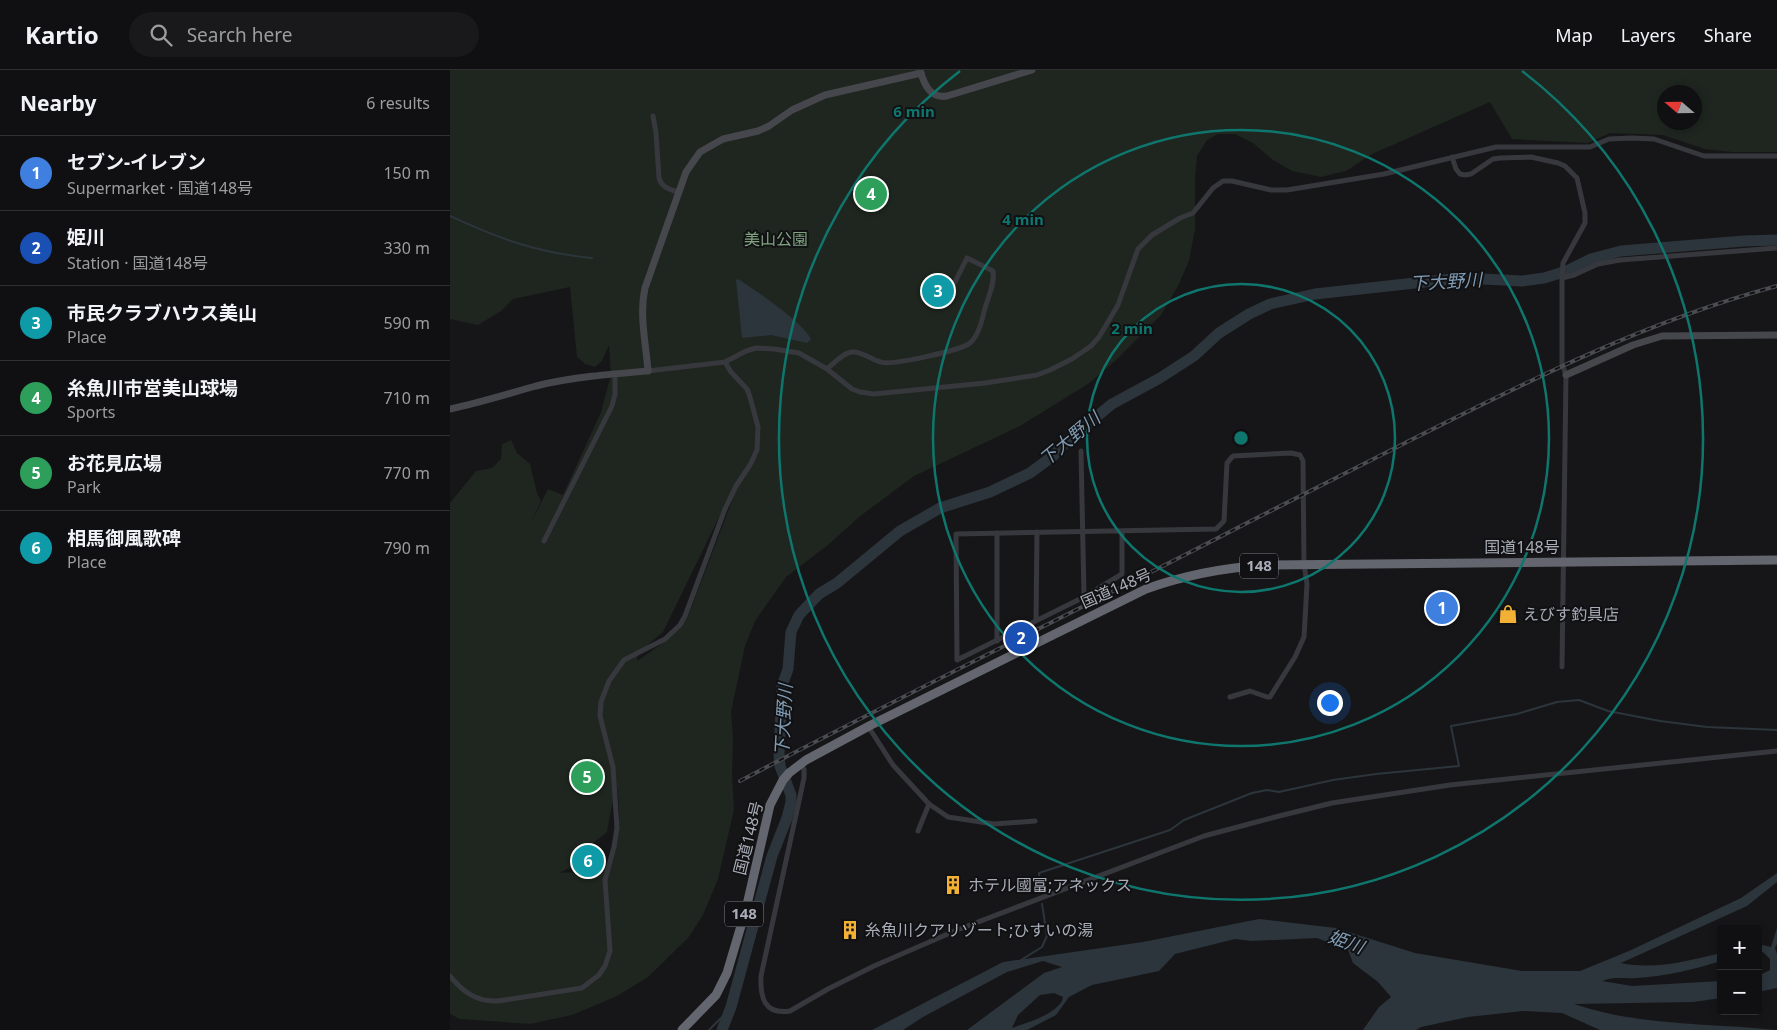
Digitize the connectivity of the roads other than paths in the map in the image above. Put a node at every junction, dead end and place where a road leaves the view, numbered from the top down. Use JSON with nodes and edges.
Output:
{"nodes":[{"id":1,"x":1032,"y":70,"type":"edge"},
{"id":2,"x":920,"y":72,"type":"edge"},
{"id":3,"x":653,"y":116,"type":"dead end"},
{"id":4,"x":1777,"y":156,"type":"edge"},
{"id":5,"x":1452,"y":157,"type":"junction"},
{"id":6,"x":678,"y":192,"type":"junction"},
{"id":7,"x":1777,"y":248,"type":"edge"},
{"id":8,"x":1562,"y":278,"type":"junction"},
{"id":9,"x":953,"y":286,"type":"dead end"},
{"id":10,"x":1777,"y":335,"type":"edge"},
{"id":11,"x":725,"y":362,"type":"junction"},
{"id":12,"x":827,"y":369,"type":"junction"},
{"id":13,"x":648,"y":371,"type":"junction"},
{"id":14,"x":615,"y":374,"type":"junction"},
{"id":15,"x":1566,"y":375,"type":"junction"},
{"id":16,"x":450,"y":409,"type":"edge"},
{"id":17,"x":1081,"y":452,"type":"dead end"},
{"id":18,"x":1083,"y":530,"type":"junction"},
{"id":19,"x":1122,"y":531,"type":"junction"},
{"id":20,"x":1036,"y":532,"type":"junction"},
{"id":21,"x":997,"y":533,"type":"junction"},
{"id":22,"x":544,"y":540,"type":"dead end"},
{"id":23,"x":1777,"y":560,"type":"edge"},
{"id":24,"x":1562,"y":562,"type":"junction"},
{"id":25,"x":1304,"y":564,"type":"junction"},
{"id":26,"x":1084,"y":597,"type":"junction"},
{"id":27,"x":1036,"y":621,"type":"junction"},
{"id":28,"x":997,"y":641,"type":"junction"},
{"id":29,"x":1562,"y":667,"type":"dead end"},
{"id":30,"x":1230,"y":697,"type":"dead end"},
{"id":31,"x":868,"y":726,"type":"junction"},
{"id":32,"x":1777,"y":751,"type":"edge"},
{"id":33,"x":800,"y":764,"type":"junction"},
{"id":34,"x":930,"y":804,"type":"junction"},
{"id":35,"x":1035,"y":821,"type":"dead end"},
{"id":36,"x":918,"y":831,"type":"dead end"},
{"id":37,"x":450,"y":976,"type":"edge"},
{"id":38,"x":682,"y":1030,"type":"edge"}],
"edges":[{"from":1,"to":2,"type":"street"},
{"from":2,"to":6,"type":"street"},
{"from":3,"to":6,"type":"street"},
{"from":4,"to":5,"type":"street"},
{"from":5,"to":8,"type":"street"},
{"from":5,"to":12,"type":"street"},
{"from":6,"to":13,"type":"street"},
{"from":7,"to":8,"type":"street"},
{"from":8,"to":15,"type":"street"},
{"from":9,"to":12,"type":"street"},
{"from":10,"to":15,"type":"street"},
{"from":11,"to":12,"type":"street"},
{"from":11,"to":13,"type":"street"},
{"from":11,"to":37,"type":"street"},
{"from":13,"to":14,"type":"street"},
{"from":14,"to":16,"type":"street"},
{"from":14,"to":22,"type":"street"},
{"from":15,"to":24,"type":"street"},
{"from":17,"to":18,"type":"street"},
{"from":18,"to":19,"type":"street"},
{"from":18,"to":20,"type":"street"},
{"from":18,"to":26,"type":"street"},
{"from":19,"to":25,"type":"street"},
{"from":19,"to":26,"type":"street"},
{"from":20,"to":21,"type":"street"},
{"from":20,"to":27,"type":"street"},
{"from":21,"to":28,"type":"street"},
{"from":21,"to":28,"type":"street"},
{"from":23,"to":24,"type":"highway","name":"国道148号","number":"148"},
{"from":24,"to":25,"type":"highway","name":"国道148号","number":"148"},
{"from":24,"to":29,"type":"street"},
{"from":25,"to":30,"type":"street"},
{"from":25,"to":31,"type":"highway","name":"国道148号","number":"148"},
{"from":26,"to":27,"type":"street"},
{"from":27,"to":28,"type":"street"},
{"from":31,"to":33,"type":"highway","name":"国道148号","number":"148"},
{"from":31,"to":34,"type":"street"},
{"from":32,"to":33,"type":"street"},
{"from":33,"to":38,"type":"highway","name":"国道148号","number":"148"},
{"from":34,"to":35,"type":"street"},
{"from":34,"to":36,"type":"street"}]}
